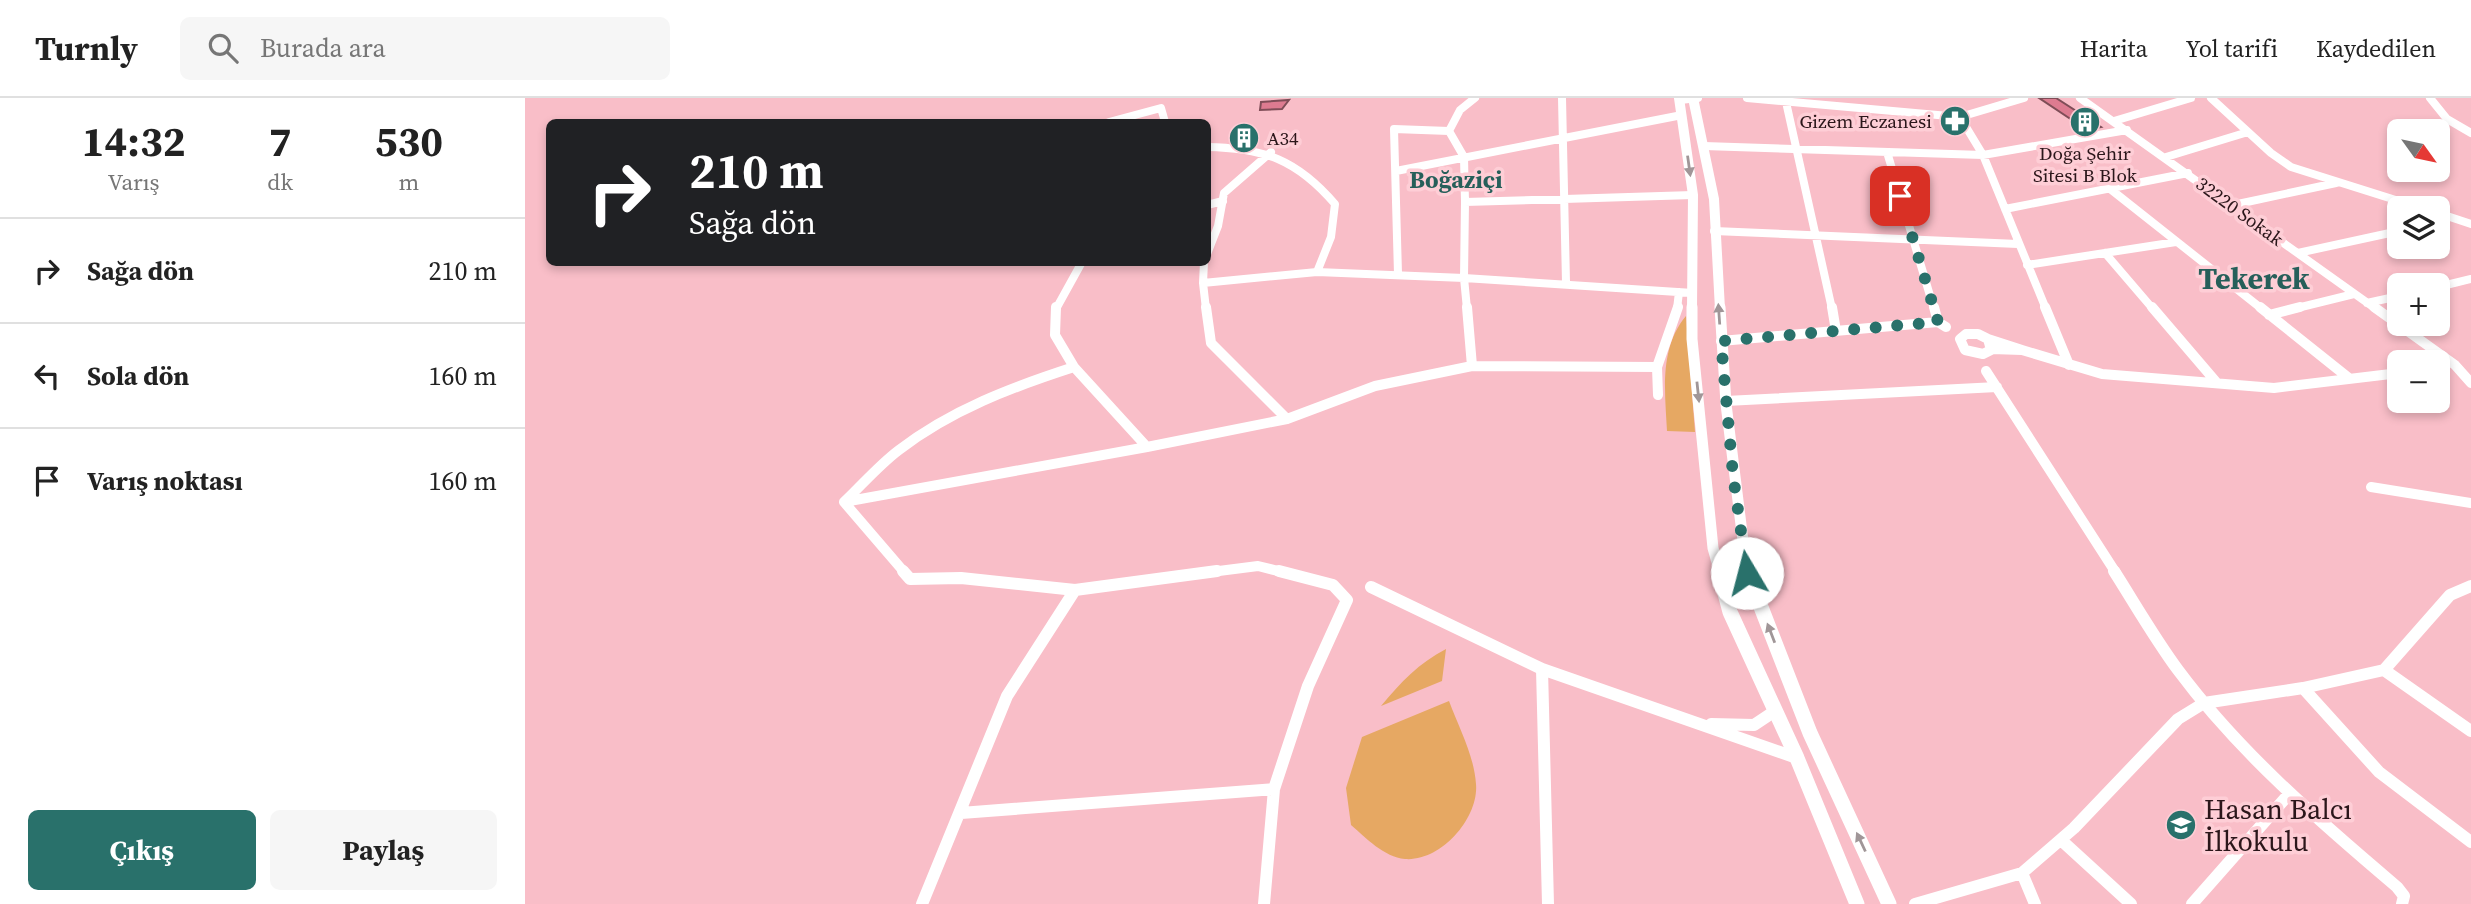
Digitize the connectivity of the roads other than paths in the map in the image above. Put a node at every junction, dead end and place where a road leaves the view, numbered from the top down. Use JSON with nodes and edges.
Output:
{"nodes":[{"id":1,"x":1475,"y":98,"type":"edge"},
{"id":2,"x":1562,"y":98,"type":"edge"},
{"id":3,"x":1747,"y":98,"type":"edge"},
{"id":4,"x":1857,"y":98,"type":"edge"},
{"id":5,"x":2024,"y":98,"type":"edge"},
{"id":6,"x":2080,"y":98,"type":"edge"},
{"id":7,"x":2191,"y":98,"type":"edge"},
{"id":8,"x":2211,"y":98,"type":"edge"},
{"id":9,"x":2430,"y":98,"type":"edge"},
{"id":10,"x":1679,"y":99,"type":"edge"},
{"id":11,"x":1695,"y":99,"type":"edge"},
{"id":12,"x":1767,"y":99,"type":"edge"},
{"id":13,"x":1786,"y":102,"type":"junction"},
{"id":14,"x":1870,"y":109,"type":"junction"},
{"id":15,"x":1682,"y":114,"type":"junction"},
{"id":16,"x":1960,"y":117,"type":"junction"},
{"id":17,"x":1120,"y":119,"type":"edge"},
{"id":18,"x":1164,"y":119,"type":"edge"},
{"id":19,"x":2113,"y":121,"type":"junction"},
{"id":20,"x":2127,"y":130,"type":"junction"},
{"id":21,"x":1449,"y":131,"type":"junction"},
{"id":22,"x":2248,"y":132,"type":"junction"},
{"id":23,"x":2471,"y":133,"type":"edge"},
{"id":24,"x":1563,"y":136,"type":"junction"},
{"id":25,"x":1704,"y":146,"type":"junction"},
{"id":26,"x":1211,"y":147,"type":"edge"},
{"id":27,"x":1797,"y":149,"type":"junction"},
{"id":28,"x":1271,"y":152,"type":"junction"},
{"id":29,"x":1887,"y":152,"type":"junction"},
{"id":30,"x":1983,"y":155,"type":"junction"},
{"id":31,"x":1464,"y":157,"type":"junction"},
{"id":32,"x":2166,"y":157,"type":"junction"},
{"id":33,"x":1396,"y":171,"type":"junction"},
{"id":34,"x":2188,"y":173,"type":"junction"},
{"id":35,"x":2336,"y":183,"type":"junction"},
{"id":36,"x":2109,"y":188,"type":"junction"},
{"id":37,"x":1693,"y":195,"type":"junction"},
{"id":38,"x":1564,"y":198,"type":"junction"},
{"id":39,"x":2387,"y":198,"type":"edge"},
{"id":40,"x":1223,"y":201,"type":"junction"},
{"id":41,"x":1465,"y":201,"type":"junction"},
{"id":42,"x":1211,"y":204,"type":"edge"},
{"id":43,"x":2233,"y":205,"type":"junction"},
{"id":44,"x":2005,"y":209,"type":"junction"},
{"id":45,"x":2450,"y":219,"type":"edge"},
{"id":46,"x":2471,"y":224,"type":"edge"},
{"id":47,"x":1714,"y":231,"type":"junction"},
{"id":48,"x":2387,"y":234,"type":"edge"},
{"id":49,"x":1818,"y":236,"type":"junction"},
{"id":50,"x":1913,"y":240,"type":"junction"},
{"id":51,"x":2176,"y":242,"type":"junction"},
{"id":52,"x":1211,"y":244,"type":"edge"},
{"id":53,"x":2018,"y":244,"type":"junction"},
{"id":54,"x":2105,"y":253,"type":"junction"},
{"id":55,"x":2298,"y":253,"type":"junction"},
{"id":56,"x":2027,"y":265,"type":"junction"},
{"id":57,"x":1080,"y":266,"type":"edge"},
{"id":58,"x":1204,"y":266,"type":"edge"},
{"id":59,"x":1317,"y":272,"type":"junction"},
{"id":60,"x":1398,"y":274,"type":"junction"},
{"id":61,"x":1464,"y":278,"type":"junction"},
{"id":62,"x":2471,"y":279,"type":"edge"},
{"id":63,"x":1203,"y":283,"type":"junction"},
{"id":64,"x":1566,"y":283,"type":"junction"},
{"id":65,"x":2450,"y":284,"type":"edge"},
{"id":66,"x":1679,"y":292,"type":"junction"},
{"id":67,"x":1693,"y":293,"type":"junction"},
{"id":68,"x":2354,"y":294,"type":"junction"},
{"id":69,"x":2387,"y":299,"type":"edge"},
{"id":70,"x":2367,"y":303,"type":"junction"},
{"id":71,"x":2269,"y":315,"type":"junction"},
{"id":72,"x":1942,"y":325,"type":"junction"},
{"id":73,"x":1836,"y":331,"type":"junction"},
{"id":74,"x":1972,"y":333,"type":"junction"},
{"id":75,"x":1721,"y":341,"type":"junction"},
{"id":76,"x":1959,"y":341,"type":"junction"},
{"id":77,"x":1988,"y":347,"type":"junction"},
{"id":78,"x":1967,"y":351,"type":"junction"},
{"id":79,"x":2069,"y":365,"type":"junction"},
{"id":80,"x":2455,"y":365,"type":"junction"},
{"id":81,"x":1472,"y":366,"type":"junction"},
{"id":82,"x":2450,"y":366,"type":"edge"},
{"id":83,"x":1073,"y":367,"type":"junction"},
{"id":84,"x":1657,"y":367,"type":"junction"},
{"id":85,"x":1986,"y":371,"type":"junction"},
{"id":86,"x":2387,"y":374,"type":"edge"},
{"id":87,"x":2469,"y":378,"type":"edge"},
{"id":88,"x":2350,"y":379,"type":"junction"},
{"id":89,"x":2217,"y":383,"type":"junction"},
{"id":90,"x":1997,"y":387,"type":"junction"},
{"id":91,"x":1658,"y":396,"type":"dead end"},
{"id":92,"x":1726,"y":401,"type":"junction"},
{"id":93,"x":1287,"y":419,"type":"junction"},
{"id":94,"x":1147,"y":447,"type":"junction"},
{"id":95,"x":2371,"y":487,"type":"dead end"},
{"id":96,"x":845,"y":502,"type":"junction"},
{"id":97,"x":2471,"y":503,"type":"edge"},
{"id":98,"x":2471,"y":586,"type":"edge"},
{"id":99,"x":1371,"y":587,"type":"dead end"},
{"id":100,"x":1075,"y":590,"type":"junction"},
{"id":101,"x":1542,"y":669,"type":"junction"},
{"id":102,"x":2384,"y":670,"type":"junction"},
{"id":103,"x":2303,"y":688,"type":"junction"},
{"id":104,"x":2204,"y":703,"type":"junction"},
{"id":105,"x":1775,"y":711,"type":"junction"},
{"id":106,"x":1681,"y":719,"type":"junction"},
{"id":107,"x":2471,"y":731,"type":"edge"},
{"id":108,"x":1797,"y":758,"type":"junction"},
{"id":109,"x":1274,"y":789,"type":"junction"},
{"id":110,"x":2289,"y":794,"type":"junction"},
{"id":111,"x":961,"y":813,"type":"junction"},
{"id":112,"x":2061,"y":840,"type":"junction"},
{"id":113,"x":2471,"y":842,"type":"edge"},
{"id":114,"x":2022,"y":873,"type":"junction"},
{"id":115,"x":922,"y":904,"type":"edge"},
{"id":116,"x":1263,"y":904,"type":"edge"},
{"id":117,"x":1548,"y":904,"type":"edge"},
{"id":118,"x":1857,"y":904,"type":"edge"},
{"id":119,"x":1889,"y":904,"type":"edge"},
{"id":120,"x":1915,"y":904,"type":"edge"},
{"id":121,"x":2035,"y":904,"type":"edge"},
{"id":122,"x":2131,"y":904,"type":"edge"},
{"id":123,"x":2192,"y":904,"type":"edge"},
{"id":124,"x":2402,"y":904,"type":"edge"}],
"edges":[{"from":1,"to":21,"type":"street"},
{"from":2,"to":24,"type":"street"},
{"from":3,"to":12,"type":"street"},
{"from":4,"to":14,"type":"street"},
{"from":5,"to":16,"type":"street"},
{"from":6,"to":19,"type":"street","name":"32220 Sokak"},
{"from":7,"to":19,"type":"street"},
{"from":8,"to":22,"type":"street"},
{"from":9,"to":23,"type":"street"},
{"from":10,"to":11,"type":"street"},
{"from":10,"to":15,"type":"main road"},
{"from":11,"to":25,"type":"main road"},
{"from":12,"to":13,"type":"street"},
{"from":13,"to":14,"type":"street"},
{"from":13,"to":27,"type":"street"},
{"from":14,"to":16,"type":"street"},
{"from":15,"to":24,"type":"street"},
{"from":15,"to":37,"type":"main road","one_way":true},
{"from":16,"to":30,"type":"street"},
{"from":17,"to":18,"type":"street"},
{"from":19,"to":20,"type":"street","name":"32220 Sokak"},
{"from":20,"to":30,"type":"street"},
{"from":20,"to":32,"type":"street","name":"32220 Sokak"},
{"from":21,"to":31,"type":"street"},
{"from":21,"to":33,"type":"street"},
{"from":22,"to":32,"type":"street"},
{"from":22,"to":35,"type":"street"},
{"from":24,"to":31,"type":"street"},
{"from":24,"to":38,"type":"street"},
{"from":25,"to":27,"type":"street"},
{"from":25,"to":47,"type":"main road"},
{"from":26,"to":28,"type":"street"},
{"from":27,"to":29,"type":"street"},
{"from":27,"to":49,"type":"street"},
{"from":28,"to":40,"type":"street"},
{"from":28,"to":59,"type":"street"},
{"from":29,"to":30,"type":"street"},
{"from":29,"to":50,"type":"street"},
{"from":30,"to":44,"type":"street"},
{"from":31,"to":33,"type":"street"},
{"from":31,"to":41,"type":"street"},
{"from":32,"to":34,"type":"street","name":"32220 Sokak"},
{"from":33,"to":60,"type":"street"},
{"from":34,"to":36,"type":"street"},
{"from":34,"to":43,"type":"street","name":"32220 Sokak"},
{"from":35,"to":39,"type":"street"},
{"from":35,"to":43,"type":"street"},
{"from":36,"to":44,"type":"street"},
{"from":36,"to":51,"type":"street"},
{"from":37,"to":38,"type":"street"},
{"from":37,"to":67,"type":"main road"},
{"from":38,"to":41,"type":"street"},
{"from":38,"to":64,"type":"street"},
{"from":40,"to":42,"type":"street"},
{"from":40,"to":52,"type":"street"},
{"from":41,"to":61,"type":"street"},
{"from":43,"to":55,"type":"street","name":"32220 Sokak"},
{"from":44,"to":53,"type":"street"},
{"from":45,"to":46,"type":"street"},
{"from":47,"to":49,"type":"street"},
{"from":75,"to":47,"type":"main road","one_way":true},
{"from":48,"to":55,"type":"street"},
{"from":49,"to":50,"type":"street"},
{"from":49,"to":73,"type":"street"},
{"from":50,"to":53,"type":"street"},
{"from":50,"to":72,"type":"street"},
{"from":51,"to":54,"type":"street"},
{"from":51,"to":71,"type":"street"},
{"from":53,"to":56,"type":"street"},
{"from":54,"to":56,"type":"street"},
{"from":54,"to":89,"type":"street"},
{"from":55,"to":68,"type":"street","name":"32220 Sokak"},
{"from":56,"to":79,"type":"street"},
{"from":57,"to":83,"type":"street"},
{"from":58,"to":63,"type":"street"},
{"from":59,"to":60,"type":"street"},
{"from":59,"to":63,"type":"street"},
{"from":60,"to":61,"type":"street"},
{"from":61,"to":64,"type":"street"},
{"from":61,"to":81,"type":"street"},
{"from":62,"to":65,"type":"street"},
{"from":63,"to":93,"type":"street"},
{"from":64,"to":66,"type":"street"},
{"from":66,"to":67,"type":"street"},
{"from":66,"to":84,"type":"street"},
{"from":67,"to":105,"type":"main road","one_way":true},
{"from":68,"to":70,"type":"street","name":"32220 Sokak"},
{"from":68,"to":71,"type":"street"},
{"from":69,"to":70,"type":"street"},
{"from":70,"to":80,"type":"street","name":"32220 Sokak"},
{"from":71,"to":88,"type":"street"},
{"from":72,"to":73,"type":"street"},
{"from":72,"to":74,"type":"street"},
{"from":72,"to":76,"type":"street"},
{"from":73,"to":75,"type":"street"},
{"from":74,"to":76,"type":"street"},
{"from":74,"to":77,"type":"street"},
{"from":75,"to":92,"type":"main road"},
{"from":76,"to":78,"type":"street"},
{"from":77,"to":78,"type":"street"},
{"from":77,"to":79,"type":"street"},
{"from":77,"to":85,"type":"street"},
{"from":78,"to":85,"type":"street"},
{"from":79,"to":89,"type":"street"},
{"from":80,"to":82,"type":"street"},
{"from":80,"to":87,"type":"street","name":"32220 Sokak"},
{"from":81,"to":84,"type":"street"},
{"from":81,"to":93,"type":"street"},
{"from":83,"to":94,"type":"street"},
{"from":83,"to":96,"type":"street"},
{"from":84,"to":91,"type":"street"},
{"from":85,"to":90,"type":"street"},
{"from":86,"to":88,"type":"street"},
{"from":88,"to":89,"type":"street"},
{"from":90,"to":92,"type":"street"},
{"from":90,"to":104,"type":"street"},
{"from":119,"to":92,"type":"main road","one_way":true},
{"from":93,"to":94,"type":"street"},
{"from":94,"to":96,"type":"street"},
{"from":95,"to":97,"type":"street"},
{"from":96,"to":100,"type":"street"},
{"from":98,"to":102,"type":"street"},
{"from":99,"to":101,"type":"street"},
{"from":100,"to":109,"type":"street"},
{"from":100,"to":111,"type":"street"},
{"from":101,"to":106,"type":"street"},
{"from":101,"to":117,"type":"street"},
{"from":102,"to":103,"type":"street"},
{"from":102,"to":107,"type":"street"},
{"from":103,"to":104,"type":"street"},
{"from":103,"to":113,"type":"street"},
{"from":104,"to":110,"type":"street"},
{"from":104,"to":112,"type":"street"},
{"from":105,"to":106,"type":"street"},
{"from":105,"to":108,"type":"main road"},
{"from":106,"to":108,"type":"street"},
{"from":108,"to":118,"type":"main road"},
{"from":109,"to":111,"type":"street"},
{"from":109,"to":116,"type":"street"},
{"from":110,"to":123,"type":"street"},
{"from":110,"to":124,"type":"street"},
{"from":111,"to":115,"type":"street"},
{"from":112,"to":114,"type":"street"},
{"from":112,"to":122,"type":"street"},
{"from":114,"to":120,"type":"street"},
{"from":114,"to":121,"type":"street"}]}
